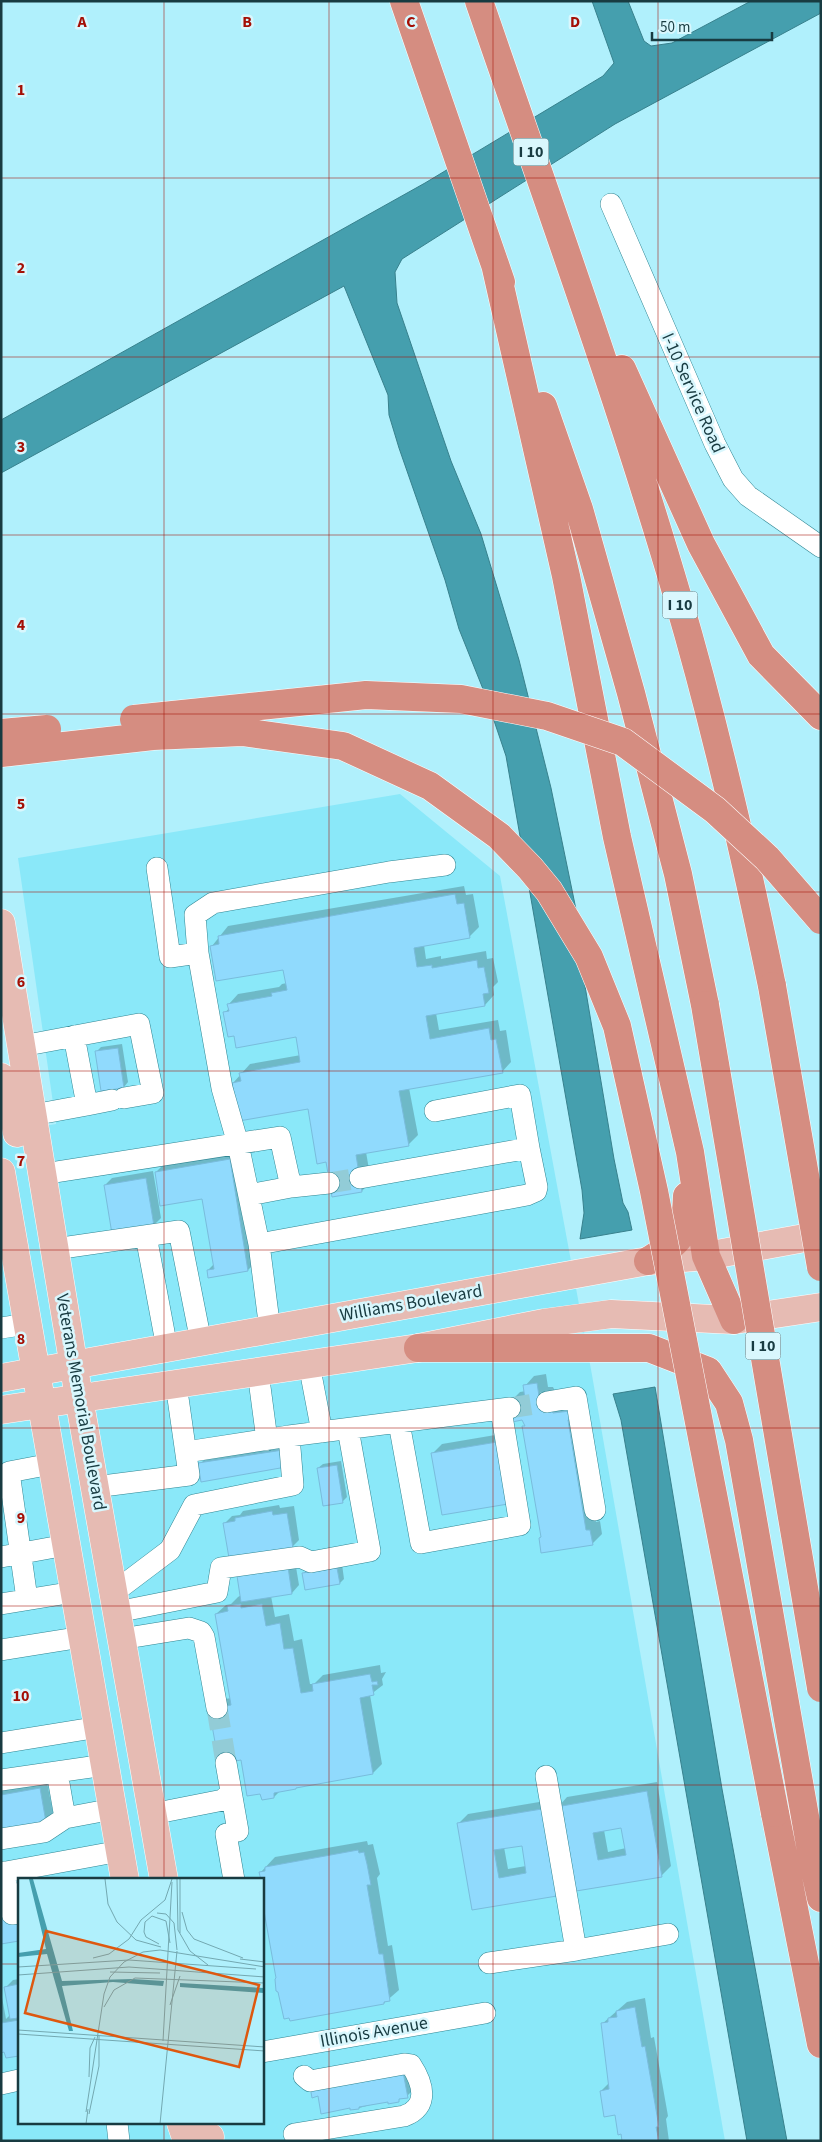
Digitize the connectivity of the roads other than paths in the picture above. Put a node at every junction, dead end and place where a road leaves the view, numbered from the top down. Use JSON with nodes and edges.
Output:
{"nodes":[{"id":1,"x":404,"y":1,"type":"edge"},
{"id":2,"x":479,"y":1,"type":"edge"},
{"id":3,"x":611,"y":204,"type":"dead end"},
{"id":4,"x":560,"y":230,"type":"junction"},
{"id":5,"x":494,"y":264,"type":"junction"},
{"id":6,"x":821,"y":547,"type":"edge"},
{"id":7,"x":821,"y":716,"type":"edge"},
{"id":8,"x":1,"y":733,"type":"edge"},
{"id":9,"x":1,"y":753,"type":"edge"},
{"id":10,"x":445,"y":865,"type":"dead end"},
{"id":11,"x":157,"y":868,"type":"dead end"},
{"id":12,"x":821,"y":920,"type":"edge"},
{"id":13,"x":1,"y":924,"type":"edge"},
{"id":14,"x":198,"y":953,"type":"junction"},
{"id":15,"x":74,"y":1036,"type":"junction"},
{"id":16,"x":22,"y":1046,"type":"junction"},
{"id":17,"x":1,"y":1077,"type":"edge"},
{"id":18,"x":87,"y":1105,"type":"junction"},
{"id":19,"x":434,"y":1111,"type":"dead end"},
{"id":20,"x":33,"y":1115,"type":"junction"},
{"id":21,"x":238,"y":1144,"type":"junction"},
{"id":22,"x":529,"y":1148,"type":"junction"},
{"id":23,"x":690,"y":1152,"type":"junction"},
{"id":24,"x":1,"y":1172,"type":"edge"},
{"id":25,"x":43,"y":1174,"type":"junction"},
{"id":26,"x":360,"y":1178,"type":"tunnel mouth"},
{"id":27,"x":329,"y":1182,"type":"tunnel mouth"},
{"id":28,"x":291,"y":1187,"type":"junction"},
{"id":29,"x":250,"y":1195,"type":"junction"},
{"id":30,"x":6,"y":1224,"type":"edge"},
{"id":31,"x":821,"y":1235,"type":"edge"},
{"id":32,"x":146,"y":1236,"type":"junction"},
{"id":33,"x":259,"y":1244,"type":"junction"},
{"id":34,"x":55,"y":1249,"type":"junction"},
{"id":35,"x":706,"y":1256,"type":"junction"},
{"id":36,"x":648,"y":1261,"type":"junction"},
{"id":37,"x":9,"y":1262,"type":"edge"},
{"id":38,"x":821,"y":1266,"type":"edge"},
{"id":39,"x":821,"y":1307,"type":"edge"},
{"id":40,"x":734,"y":1320,"type":"junction"},
{"id":41,"x":14,"y":1326,"type":"edge"},
{"id":42,"x":270,"y":1330,"type":"junction"},
{"id":43,"x":201,"y":1342,"type":"junction"},
{"id":44,"x":167,"y":1348,"type":"junction"},
{"id":45,"x":418,"y":1348,"type":"junction"},
{"id":46,"x":74,"y":1364,"type":"junction"},
{"id":47,"x":309,"y":1364,"type":"junction"},
{"id":48,"x":35,"y":1371,"type":"junction"},
{"id":49,"x":258,"y":1372,"type":"junction"},
{"id":50,"x":1,"y":1378,"type":"edge"},
{"id":51,"x":176,"y":1384,"type":"junction"},
{"id":52,"x":79,"y":1398,"type":"junction"},
{"id":53,"x":546,"y":1402,"type":"tunnel mouth"},
{"id":54,"x":41,"y":1404,"type":"junction"},
{"id":55,"x":1,"y":1410,"type":"edge"},
{"id":56,"x":399,"y":1423,"type":"junction"},
{"id":57,"x":348,"y":1429,"type":"junction"},
{"id":58,"x":322,"y":1432,"type":"junction"},
{"id":59,"x":289,"y":1436,"type":"junction"},
{"id":60,"x":267,"y":1440,"type":"junction"},
{"id":61,"x":186,"y":1452,"type":"junction"},
{"id":62,"x":52,"y":1464,"type":"junction"},
{"id":63,"x":5,"y":1465,"type":"edge"},
{"id":64,"x":189,"y":1475,"type":"junction"},
{"id":65,"x":95,"y":1487,"type":"junction"},
{"id":66,"x":194,"y":1505,"type":"junction"},
{"id":67,"x":595,"y":1510,"type":"dead end"},
{"id":68,"x":66,"y":1545,"type":"junction"},
{"id":69,"x":10,"y":1555,"type":"edge"},
{"id":70,"x":74,"y":1592,"type":"junction"},
{"id":71,"x":27,"y":1600,"type":"junction"},
{"id":72,"x":115,"y":1602,"type":"junction"},
{"id":73,"x":1,"y":1604,"type":"edge"},
{"id":74,"x":82,"y":1637,"type":"junction"},
{"id":75,"x":121,"y":1639,"type":"junction"},
{"id":76,"x":1,"y":1650,"type":"edge"},
{"id":77,"x":91,"y":1684,"type":"junction"},
{"id":78,"x":821,"y":1688,"type":"edge"},
{"id":79,"x":217,"y":1708,"type":"tunnel mouth"},
{"id":80,"x":134,"y":1713,"type":"junction"},
{"id":81,"x":99,"y":1727,"type":"junction"},
{"id":82,"x":1,"y":1743,"type":"edge"},
{"id":83,"x":226,"y":1762,"type":"tunnel mouth"},
{"id":84,"x":105,"y":1765,"type":"junction"},
{"id":85,"x":57,"y":1772,"type":"junction"},
{"id":86,"x":35,"y":1775,"type":"junction"},
{"id":87,"x":546,"y":1776,"type":"dead end"},
{"id":88,"x":1,"y":1780,"type":"edge"},
{"id":89,"x":1,"y":1788,"type":"edge"},
{"id":90,"x":231,"y":1792,"type":"junction"},
{"id":91,"x":113,"y":1809,"type":"junction"},
{"id":92,"x":152,"y":1814,"type":"junction"},
{"id":93,"x":65,"y":1818,"type":"junction"},
{"id":94,"x":1,"y":1832,"type":"edge"},
{"id":95,"x":44,"y":1832,"type":"junction"},
{"id":96,"x":1,"y":1839,"type":"edge"},
{"id":97,"x":120,"y":1851,"type":"junction"},
{"id":98,"x":3,"y":1872,"type":"edge"},
{"id":99,"x":32,"y":1873,"type":"edge"},
{"id":100,"x":125,"y":1878,"type":"edge"},
{"id":101,"x":130,"y":1878,"type":"edge"},
{"id":102,"x":164,"y":1878,"type":"edge"},
{"id":103,"x":234,"y":1878,"type":"edge"},
{"id":104,"x":821,"y":1898,"type":"edge"},
{"id":105,"x":18,"y":1901,"type":"edge"},
{"id":106,"x":668,"y":1934,"type":"dead end"},
{"id":107,"x":576,"y":1950,"type":"junction"},
{"id":108,"x":489,"y":1963,"type":"dead end"},
{"id":109,"x":485,"y":2013,"type":"dead end"},
{"id":110,"x":821,"y":2044,"type":"edge"},
{"id":111,"x":264,"y":2048,"type":"edge"},
{"id":112,"x":304,"y":2076,"type":"dead end"},
{"id":113,"x":18,"y":2080,"type":"edge"},
{"id":114,"x":1,"y":2084,"type":"edge"},
{"id":115,"x":117,"y":2124,"type":"edge"},
{"id":116,"x":167,"y":2124,"type":"edge"},
{"id":117,"x":181,"y":2124,"type":"edge"},
{"id":118,"x":209,"y":2134,"type":"edge"},
{"id":119,"x":294,"y":2134,"type":"dead end"},
{"id":120,"x":119,"y":2141,"type":"edge"},
{"id":121,"x":170,"y":2141,"type":"edge"}],
"edges":[{"from":1,"to":5,"type":"highway","number":"I 10"},
{"from":2,"to":4,"type":"highway","number":"I 10"},
{"from":3,"to":6,"type":"street","name":"I-10 Service Road"},
{"from":4,"to":7,"type":"highway"},
{"from":4,"to":38,"type":"highway","number":"I 10","bridge":true},
{"from":5,"to":23,"type":"highway"},
{"from":5,"to":78,"type":"highway","number":"I 10","bridge":true},
{"from":8,"to":12,"type":"highway","bridge":true},
{"from":9,"to":110,"type":"highway","bridge":true},
{"from":10,"to":14,"type":"street"},
{"from":11,"to":14,"type":"street"},
{"from":13,"to":16,"type":"main road","name":"Veterans Memorial Boulevard"},
{"from":14,"to":21,"type":"street"},
{"from":15,"to":16,"type":"street"},
{"from":15,"to":18,"type":"street"},
{"from":15,"to":18,"type":"street"},
{"from":16,"to":20,"type":"main road","name":"Veterans Memorial Boulevard"},
{"from":17,"to":25,"type":"main road"},
{"from":18,"to":20,"type":"street"},
{"from":19,"to":22,"type":"street"},
{"from":20,"to":25,"type":"main road","name":"Veterans Memorial Boulevard"},
{"from":21,"to":25,"type":"street"},
{"from":21,"to":28,"type":"street"},
{"from":21,"to":29,"type":"street"},
{"from":22,"to":26,"type":"street"},
{"from":22,"to":33,"type":"street"},
{"from":23,"to":35,"type":"highway"},
{"from":23,"to":36,"type":"highway"},
{"from":24,"to":30,"type":"main road"},
{"from":25,"to":34,"type":"main road","name":"Veterans Memorial Boulevard"},
{"from":27,"to":28,"type":"street"},
{"from":28,"to":29,"type":"street"},
{"from":29,"to":33,"type":"street"},
{"from":30,"to":37,"type":"main road"},
{"from":31,"to":35,"type":"main road","name":"Williams Boulevard"},
{"from":32,"to":34,"type":"street"},
{"from":32,"to":43,"type":"street"},
{"from":32,"to":44,"type":"street"},
{"from":33,"to":42,"type":"street"},
{"from":34,"to":46,"type":"main road","name":"Veterans Memorial Boulevard"},
{"from":35,"to":36,"type":"main road","name":"Williams Boulevard"},
{"from":35,"to":40,"type":"highway"},
{"from":36,"to":42,"type":"main road","name":"Williams Boulevard"},
{"from":37,"to":41,"type":"main road"},
{"from":39,"to":40,"type":"main road"},
{"from":40,"to":45,"type":"main road"},
{"from":41,"to":48,"type":"main road"},
{"from":42,"to":43,"type":"main road","name":"Williams Boulevard"},
{"from":43,"to":44,"type":"main road","name":"Williams Boulevard"},
{"from":44,"to":46,"type":"main road","name":"Williams Boulevard"},
{"from":45,"to":47,"type":"main road"},
{"from":45,"to":104,"type":"highway"},
{"from":46,"to":48,"type":"main road","name":"Williams Boulevard"},
{"from":46,"to":52,"type":"main road","name":"Veterans Memorial Boulevard"},
{"from":47,"to":49,"type":"main road"},
{"from":47,"to":58,"type":"street"},
{"from":48,"to":50,"type":"main road","name":"Williams Boulevard"},
{"from":48,"to":54,"type":"main road"},
{"from":49,"to":51,"type":"main road"},
{"from":49,"to":60,"type":"street"},
{"from":51,"to":52,"type":"main road"},
{"from":51,"to":61,"type":"street"},
{"from":52,"to":54,"type":"main road"},
{"from":52,"to":65,"type":"main road","name":"Veterans Memorial Boulevard"},
{"from":53,"to":67,"type":"street"},
{"from":54,"to":55,"type":"main road"},
{"from":54,"to":62,"type":"main road"},
{"from":56,"to":56,"type":"street"},
{"from":56,"to":57,"type":"street"},
{"from":57,"to":58,"type":"street"},
{"from":57,"to":72,"type":"street"},
{"from":58,"to":59,"type":"street"},
{"from":59,"to":60,"type":"street"},
{"from":59,"to":66,"type":"street"},
{"from":60,"to":61,"type":"street"},
{"from":61,"to":64,"type":"street"},
{"from":62,"to":63,"type":"street"},
{"from":62,"to":68,"type":"main road"},
{"from":63,"to":69,"type":"street"},
{"from":64,"to":65,"type":"street"},
{"from":64,"to":66,"type":"street"},
{"from":65,"to":72,"type":"main road","name":"Veterans Memorial Boulevard"},
{"from":66,"to":72,"type":"street"},
{"from":68,"to":69,"type":"street"},
{"from":68,"to":70,"type":"main road"},
{"from":69,"to":71,"type":"street"},
{"from":70,"to":71,"type":"street"},
{"from":70,"to":74,"type":"main road"},
{"from":71,"to":73,"type":"street"},
{"from":72,"to":75,"type":"main road","name":"Veterans Memorial Boulevard"},
{"from":74,"to":76,"type":"street"},
{"from":74,"to":77,"type":"main road"},
{"from":75,"to":79,"type":"street"},
{"from":75,"to":80,"type":"main road","name":"Veterans Memorial Boulevard"},
{"from":77,"to":80,"type":"main road"},
{"from":77,"to":81,"type":"main road"},
{"from":80,"to":92,"type":"main road","name":"Veterans Memorial Boulevard"},
{"from":81,"to":82,"type":"street"},
{"from":81,"to":84,"type":"main road"},
{"from":83,"to":90,"type":"street"},
{"from":84,"to":85,"type":"street"},
{"from":84,"to":91,"type":"main road"},
{"from":85,"to":86,"type":"street"},
{"from":85,"to":93,"type":"street"},
{"from":86,"to":88,"type":"street"},
{"from":86,"to":89,"type":"street"},
{"from":87,"to":107,"type":"street"},
{"from":90,"to":92,"type":"street"},
{"from":90,"to":103,"type":"street"},
{"from":91,"to":93,"type":"street"},
{"from":91,"to":97,"type":"main road"},
{"from":92,"to":102,"type":"main road","name":"Veterans Memorial Boulevard"},
{"from":93,"to":95,"type":"street"},
{"from":94,"to":95,"type":"street"},
{"from":95,"to":96,"type":"street"},
{"from":97,"to":99,"type":"street"},
{"from":97,"to":100,"type":"main road"},
{"from":97,"to":101,"type":"main road"},
{"from":98,"to":99,"type":"street"},
{"from":98,"to":105,"type":"street"},
{"from":106,"to":107,"type":"street"},
{"from":107,"to":108,"type":"street"},
{"from":109,"to":111,"type":"street","name":"Illinois Avenue"},
{"from":112,"to":119,"type":"street"},
{"from":113,"to":114,"type":"street"},
{"from":115,"to":120,"type":"street"},
{"from":116,"to":121,"type":"main road"},
{"from":117,"to":118,"type":"main road"}]}
